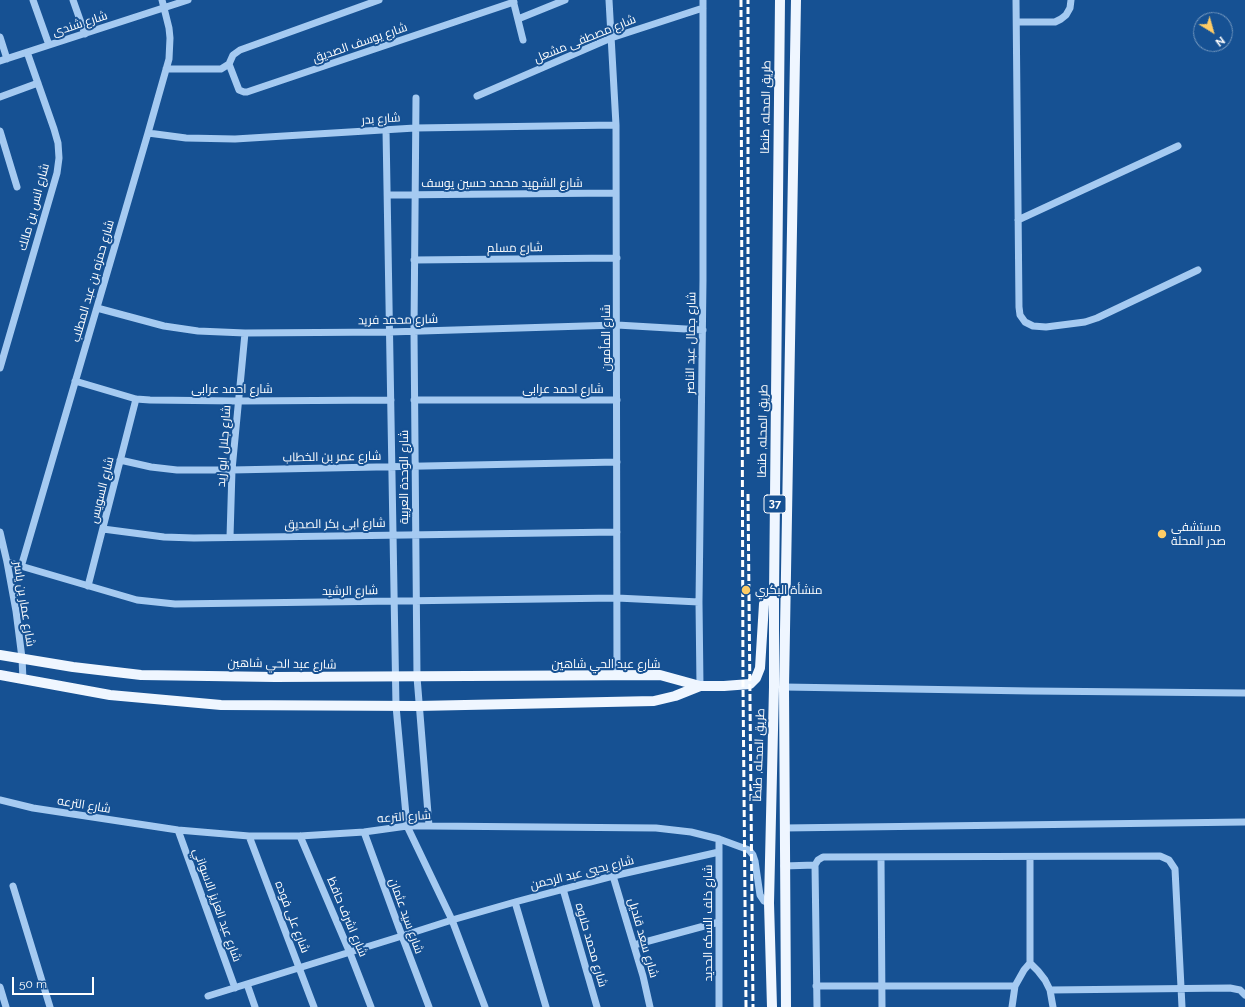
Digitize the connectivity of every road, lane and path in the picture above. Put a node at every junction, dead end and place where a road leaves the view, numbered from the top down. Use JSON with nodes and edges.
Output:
{"nodes":[{"id":1,"x":33,"y":0,"type":"edge"},
{"id":2,"x":73,"y":0,"type":"edge"},
{"id":3,"x":162,"y":0,"type":"edge"},
{"id":4,"x":188,"y":0,"type":"edge"},
{"id":5,"x":379,"y":0,"type":"edge"},
{"id":6,"x":565,"y":0,"type":"edge"},
{"id":7,"x":609,"y":0,"type":"edge"},
{"id":8,"x":703,"y":0,"type":"edge"},
{"id":9,"x":780,"y":0,"type":"edge"},
{"id":10,"x":796,"y":0,"type":"edge"},
{"id":11,"x":1016,"y":0,"type":"edge"},
{"id":12,"x":1071,"y":0,"type":"edge"},
{"id":13,"x":514,"y":1,"type":"edge"},
{"id":14,"x":164,"y":8,"type":"junction"},
{"id":15,"x":703,"y":8,"type":"junction"},
{"id":16,"x":518,"y":19,"type":"junction"},
{"id":17,"x":1017,"y":22,"type":"junction"},
{"id":18,"x":85,"y":34,"type":"junction"},
{"id":19,"x":0,"y":37,"type":"edge"},
{"id":20,"x":611,"y":38,"type":"junction"},
{"id":21,"x":523,"y":40,"type":"dead end"},
{"id":22,"x":49,"y":45,"type":"junction"},
{"id":23,"x":27,"y":52,"type":"junction"},
{"id":24,"x":3,"y":60,"type":"edge"},
{"id":25,"x":229,"y":64,"type":"junction"},
{"id":26,"x":166,"y":69,"type":"junction"},
{"id":27,"x":38,"y":83,"type":"junction"},
{"id":28,"x":477,"y":96,"type":"dead end"},
{"id":29,"x":0,"y":97,"type":"edge"},
{"id":30,"x":416,"y":98,"type":"dead end"},
{"id":31,"x":616,"y":125,"type":"junction"},
{"id":32,"x":415,"y":128,"type":"junction"},
{"id":33,"x":386,"y":130,"type":"junction"},
{"id":34,"x":0,"y":131,"type":"edge"},
{"id":35,"x":148,"y":133,"type":"junction"},
{"id":36,"x":1178,"y":146,"type":"dead end"},
{"id":37,"x":17,"y":187,"type":"dead end"},
{"id":38,"x":616,"y":193,"type":"junction"},
{"id":39,"x":415,"y":194,"type":"junction"},
{"id":40,"x":388,"y":195,"type":"junction"},
{"id":41,"x":1018,"y":220,"type":"junction"},
{"id":42,"x":616,"y":258,"type":"junction"},
{"id":43,"x":414,"y":260,"type":"junction"},
{"id":44,"x":1198,"y":270,"type":"dead end"},
{"id":45,"x":97,"y":308,"type":"junction"},
{"id":46,"x":616,"y":325,"type":"junction"},
{"id":47,"x":703,"y":330,"type":"junction"},
{"id":48,"x":414,"y":331,"type":"junction"},
{"id":49,"x":390,"y":332,"type":"junction"},
{"id":50,"x":245,"y":333,"type":"junction"},
{"id":51,"x":0,"y":368,"type":"edge"},
{"id":52,"x":75,"y":381,"type":"junction"},
{"id":53,"x":136,"y":399,"type":"junction"},
{"id":54,"x":391,"y":400,"type":"junction"},
{"id":55,"x":414,"y":400,"type":"junction"},
{"id":56,"x":617,"y":400,"type":"junction"},
{"id":57,"x":238,"y":401,"type":"junction"},
{"id":58,"x":120,"y":460,"type":"junction"},
{"id":59,"x":617,"y":462,"type":"junction"},
{"id":60,"x":414,"y":466,"type":"junction"},
{"id":61,"x":392,"y":467,"type":"junction"},
{"id":62,"x":232,"y":470,"type":"junction"},
{"id":63,"x":103,"y":528,"type":"junction"},
{"id":64,"x":0,"y":532,"type":"edge"},
{"id":65,"x":617,"y":532,"type":"junction"},
{"id":66,"x":393,"y":534,"type":"junction"},
{"id":67,"x":415,"y":534,"type":"junction"},
{"id":68,"x":230,"y":537,"type":"junction"},
{"id":69,"x":7,"y":562,"type":"junction"},
{"id":70,"x":21,"y":567,"type":"junction"},
{"id":71,"x":88,"y":586,"type":"junction"},
{"id":72,"x":774,"y":595,"type":"junction"},
{"id":73,"x":617,"y":598,"type":"junction"},
{"id":74,"x":415,"y":601,"type":"junction"},
{"id":75,"x":394,"y":602,"type":"junction"},
{"id":76,"x":699,"y":602,"type":"junction"},
{"id":77,"x":0,"y":655,"type":"edge"},
{"id":78,"x":22,"y":658,"type":"junction"},
{"id":79,"x":0,"y":676,"type":"edge"},
{"id":80,"x":617,"y":676,"type":"junction"},
{"id":81,"x":395,"y":677,"type":"junction"},
{"id":82,"x":416,"y":677,"type":"junction"},
{"id":83,"x":23,"y":680,"type":"junction"},
{"id":84,"x":700,"y":686,"type":"junction"},
{"id":85,"x":784,"y":687,"type":"junction"},
{"id":86,"x":1245,"y":693,"type":"edge"},
{"id":87,"x":396,"y":706,"type":"junction"},
{"id":88,"x":418,"y":706,"type":"junction"},
{"id":89,"x":0,"y":800,"type":"edge"},
{"id":90,"x":1245,"y":822,"type":"edge"},
{"id":91,"x":407,"y":826,"type":"junction"},
{"id":92,"x":430,"y":826,"type":"junction"},
{"id":93,"x":784,"y":828,"type":"junction"},
{"id":94,"x":178,"y":830,"type":"junction"},
{"id":95,"x":364,"y":832,"type":"junction"},
{"id":96,"x":249,"y":836,"type":"junction"},
{"id":97,"x":300,"y":836,"type":"junction"},
{"id":98,"x":719,"y":839,"type":"junction"},
{"id":99,"x":719,"y":852,"type":"junction"},
{"id":100,"x":881,"y":857,"type":"junction"},
{"id":101,"x":1030,"y":857,"type":"junction"},
{"id":102,"x":815,"y":865,"type":"junction"},
{"id":103,"x":784,"y":866,"type":"junction"},
{"id":104,"x":613,"y":876,"type":"junction"},
{"id":105,"x":13,"y":886,"type":"dead end"},
{"id":106,"x":563,"y":889,"type":"junction"},
{"id":107,"x":515,"y":902,"type":"junction"},
{"id":108,"x":768,"y":903,"type":"junction"},
{"id":109,"x":452,"y":920,"type":"junction"},
{"id":110,"x":719,"y":922,"type":"junction"},
{"id":111,"x":402,"y":936,"type":"junction"},
{"id":112,"x":634,"y":945,"type":"junction"},
{"id":113,"x":350,"y":953,"type":"junction"},
{"id":114,"x":1030,"y":963,"type":"junction"},
{"id":115,"x":300,"y":968,"type":"junction"},
{"id":116,"x":247,"y":984,"type":"junction"},
{"id":117,"x":816,"y":986,"type":"junction"},
{"id":118,"x":882,"y":986,"type":"junction"},
{"id":119,"x":1014,"y":986,"type":"junction"},
{"id":120,"x":0,"y":987,"type":"edge"},
{"id":121,"x":235,"y":988,"type":"junction"},
{"id":122,"x":1182,"y":988,"type":"junction"},
{"id":123,"x":1050,"y":990,"type":"junction"},
{"id":124,"x":1245,"y":995,"type":"edge"},
{"id":125,"x":208,"y":996,"type":"dead end"},
{"id":126,"x":6,"y":1007,"type":"edge"},
{"id":127,"x":50,"y":1007,"type":"edge"},
{"id":128,"x":255,"y":1007,"type":"edge"},
{"id":129,"x":314,"y":1007,"type":"edge"},
{"id":130,"x":371,"y":1007,"type":"edge"},
{"id":131,"x":429,"y":1007,"type":"edge"},
{"id":132,"x":485,"y":1007,"type":"edge"},
{"id":133,"x":546,"y":1007,"type":"edge"},
{"id":134,"x":597,"y":1007,"type":"edge"},
{"id":135,"x":650,"y":1007,"type":"edge"},
{"id":136,"x":719,"y":1007,"type":"edge"},
{"id":137,"x":772,"y":1007,"type":"edge"},
{"id":138,"x":786,"y":1007,"type":"edge"},
{"id":139,"x":817,"y":1007,"type":"edge"},
{"id":140,"x":882,"y":1007,"type":"edge"},
{"id":141,"x":1012,"y":1007,"type":"edge"},
{"id":142,"x":1053,"y":1007,"type":"edge"},
{"id":143,"x":1182,"y":1007,"type":"edge"}],
"edges":[{"from":1,"to":22,"type":"street"},
{"from":2,"to":18,"type":"street"},
{"from":3,"to":14,"type":"street","name":"شارع حمزه بن عبد المطلب"},
{"from":4,"to":14,"type":"street","name":"شارع شندى"},
{"from":5,"to":25,"type":"street"},
{"from":6,"to":16,"type":"street"},
{"from":7,"to":20,"type":"street","name":"شارع المأمون"},
{"from":8,"to":15,"type":"street","name":"شارع جمال عبد الناصر"},
{"from":9,"to":72,"type":"main road","name":"طريق المحله, طنطا","number":"37"},
{"from":10,"to":85,"type":"main road","name":"طريق المحله, طنطا","number":"37"},
{"from":11,"to":17,"type":"street"},
{"from":12,"to":17,"type":"street"},
{"from":13,"to":16,"type":"street"},
{"from":13,"to":25,"type":"street","name":"شارع يوسف الصديق"},
{"from":14,"to":18,"type":"street","name":"شارع شندى"},
{"from":14,"to":26,"type":"street","name":"شارع حمزه بن عبد المطلب"},
{"from":15,"to":20,"type":"street","name":"شارع مصطفى مشعل"},
{"from":15,"to":47,"type":"street","name":"شارع جمال عبد الناصر"},
{"from":16,"to":21,"type":"street"},
{"from":17,"to":41,"type":"street"},
{"from":18,"to":22,"type":"street","name":"شارع شندى"},
{"from":19,"to":24,"type":"street"},
{"from":20,"to":28,"type":"street","name":"شارع مصطفى مشعل"},
{"from":20,"to":31,"type":"street","name":"شارع المأمون"},
{"from":22,"to":23,"type":"street","name":"شارع شندى"},
{"from":23,"to":24,"type":"street","name":"شارع شندى"},
{"from":23,"to":27,"type":"street","name":"شارع انس بن مالك"},
{"from":25,"to":26,"type":"street"},
{"from":26,"to":35,"type":"street","name":"شارع حمزه بن عبد المطلب"},
{"from":27,"to":29,"type":"street"},
{"from":27,"to":51,"type":"street","name":"شارع انس بن مالك"},
{"from":30,"to":32,"type":"street","name":"شارع الوحدة العربية"},
{"from":31,"to":32,"type":"street","name":"شارع بدر"},
{"from":31,"to":38,"type":"street","name":"شارع المأمون"},
{"from":32,"to":33,"type":"street","name":"شارع بدر"},
{"from":32,"to":39,"type":"street","name":"شارع الوحدة العربية"},
{"from":33,"to":35,"type":"street","name":"شارع بدر"},
{"from":33,"to":40,"type":"street","name":"شارع الوحدة العربية"},
{"from":34,"to":37,"type":"street"},
{"from":35,"to":45,"type":"street","name":"شارع حمزه بن عبد المطلب"},
{"from":36,"to":41,"type":"street"},
{"from":38,"to":39,"type":"street","name":"شارع الشهيد محمد حسين يوسف"},
{"from":38,"to":42,"type":"street","name":"شارع المأمون"},
{"from":39,"to":40,"type":"street","name":"شارع الشهيد محمد حسين يوسف"},
{"from":39,"to":43,"type":"street","name":"شارع الوحدة العربية"},
{"from":40,"to":49,"type":"street","name":"شارع الوحدة العربية"},
{"from":41,"to":44,"type":"street"},
{"from":42,"to":43,"type":"street","name":"شارع مسلم"},
{"from":42,"to":46,"type":"street","name":"شارع المأمون"},
{"from":43,"to":48,"type":"street","name":"شارع الوحدة العربية"},
{"from":45,"to":50,"type":"street","name":"شارع محمد فريد"},
{"from":45,"to":52,"type":"street","name":"شارع حمزه بن عبد المطلب"},
{"from":46,"to":47,"type":"street","name":"شارع محمد فريد"},
{"from":46,"to":48,"type":"street","name":"شارع محمد فريد"},
{"from":46,"to":56,"type":"street","name":"شارع المأمون"},
{"from":47,"to":76,"type":"street","name":"شارع جمال عبد الناصر"},
{"from":48,"to":49,"type":"street","name":"شارع محمد فريد"},
{"from":48,"to":55,"type":"street","name":"شارع الوحدة العربية"},
{"from":49,"to":50,"type":"street","name":"شارع محمد فريد"},
{"from":49,"to":54,"type":"street","name":"شارع الوحدة العربية"},
{"from":50,"to":57,"type":"street","name":"شارع جلال ابو زيد"},
{"from":52,"to":53,"type":"street","name":"شارع احمد عرابى"},
{"from":52,"to":70,"type":"street","name":"شارع حمزه بن عبد المطلب"},
{"from":53,"to":57,"type":"street","name":"شارع احمد عرابى"},
{"from":53,"to":58,"type":"street","name":"شارع السويس"},
{"from":54,"to":57,"type":"street","name":"شارع احمد عرابى"},
{"from":54,"to":61,"type":"street","name":"شارع الوحدة العربية"},
{"from":55,"to":56,"type":"street","name":"شارع احمد عرابى"},
{"from":55,"to":60,"type":"street","name":"شارع الوحدة العربية"},
{"from":56,"to":59,"type":"street","name":"شارع المأمون"},
{"from":57,"to":62,"type":"street","name":"شارع جلال ابو زيد"},
{"from":58,"to":62,"type":"street","name":"شارع عمر بن الخطاب"},
{"from":58,"to":63,"type":"street","name":"شارع السويس"},
{"from":59,"to":60,"type":"street","name":"شارع عمر بن الخطاب"},
{"from":59,"to":65,"type":"street","name":"شارع المأمون"},
{"from":60,"to":61,"type":"street","name":"شارع عمر بن الخطاب"},
{"from":60,"to":67,"type":"street","name":"شارع الوحدة العربية"},
{"from":61,"to":62,"type":"street","name":"شارع عمر بن الخطاب"},
{"from":61,"to":66,"type":"street","name":"شارع الوحدة العربية"},
{"from":62,"to":68,"type":"street","name":"شارع جلال ابو زيد"},
{"from":63,"to":68,"type":"street","name":"شارع ابى بكر الصديق"},
{"from":63,"to":71,"type":"street","name":"شارع السويس"},
{"from":64,"to":69,"type":"street","name":"شارع عمار بن ياسر"},
{"from":65,"to":67,"type":"street","name":"شارع ابى بكر الصديق"},
{"from":65,"to":73,"type":"street","name":"شارع المأمون"},
{"from":66,"to":67,"type":"street","name":"شارع ابى بكر الصديق"},
{"from":66,"to":68,"type":"street","name":"شارع ابى بكر الصديق"},
{"from":66,"to":75,"type":"street","name":"شارع الوحدة العربية"},
{"from":67,"to":74,"type":"street","name":"شارع الوحدة العربية"},
{"from":69,"to":70,"type":"street","name":"شارع الرشيد"},
{"from":69,"to":78,"type":"street","name":"شارع عمار بن ياسر"},
{"from":70,"to":71,"type":"street","name":"شارع الرشيد"},
{"from":71,"to":75,"type":"street","name":"شارع الرشيد"},
{"from":72,"to":84,"type":"main road"},
{"from":72,"to":108,"type":"main road","name":"طريق المحله, طنطا","number":"37"},
{"from":73,"to":74,"type":"street","name":"شارع الرشيد"},
{"from":73,"to":76,"type":"street","name":"شارع الرشيد"},
{"from":73,"to":80,"type":"street","name":"شارع المأمون"},
{"from":74,"to":75,"type":"street","name":"شارع الرشيد"},
{"from":74,"to":82,"type":"street","name":"شارع الوحدة العربية"},
{"from":75,"to":81,"type":"street","name":"شارع الوحدة العربية"},
{"from":76,"to":84,"type":"street","name":"شارع جمال عبد الناصر"},
{"from":77,"to":78,"type":"main road","name":"شارع عبد الحي شاهين"},
{"from":78,"to":81,"type":"main road","name":"شارع عبد الحي شاهين"},
{"from":78,"to":83,"type":"street","name":"شارع عمار بن ياسر"},
{"from":79,"to":83,"type":"main road"},
{"from":80,"to":82,"type":"main road","name":"شارع عبد الحي شاهين"},
{"from":80,"to":84,"type":"main road","name":"شارع عبد الحي شاهين"},
{"from":81,"to":82,"type":"main road","name":"شارع عبد الحي شاهين"},
{"from":81,"to":87,"type":"street","name":"شارع الوحدة العربية"},
{"from":82,"to":88,"type":"street","name":"شارع الوحدة العربية"},
{"from":83,"to":87,"type":"main road"},
{"from":84,"to":88,"type":"main road"},
{"from":85,"to":86,"type":"street"},
{"from":85,"to":93,"type":"main road","name":"طريق المحله, طنطا","number":"37"},
{"from":87,"to":88,"type":"main road"},
{"from":87,"to":91,"type":"street","name":"شارع الوحدة العربية"},
{"from":88,"to":92,"type":"street","name":"شارع الوحدة العربية"},
{"from":89,"to":94,"type":"street","name":"شارع الترعه"},
{"from":90,"to":93,"type":"street"},
{"from":91,"to":92,"type":"street","name":"شارع الترعه"},
{"from":91,"to":95,"type":"street","name":"شارع الترعه"},
{"from":91,"to":109,"type":"street"},
{"from":92,"to":98,"type":"street","name":"شارع الترعه"},
{"from":93,"to":103,"type":"main road","name":"طريق المحله, طنطا","number":"37"},
{"from":94,"to":96,"type":"street","name":"شارع الترعه"},
{"from":94,"to":121,"type":"street","name":"شارع عبد العزيز الاسواني"},
{"from":95,"to":97,"type":"street","name":"شارع الترعه"},
{"from":95,"to":111,"type":"street","name":"شارع سيد عثمان"},
{"from":96,"to":97,"type":"street","name":"شارع الترعه"},
{"from":96,"to":115,"type":"street","name":"شارع على فوده"},
{"from":97,"to":113,"type":"street","name":"شارع اشرف حافظ"},
{"from":98,"to":99,"type":"street","name":"شارع خلف السكه الحديد"},
{"from":98,"to":108,"type":"street","name":"شارع الترعه"},
{"from":99,"to":104,"type":"street","name":"شارع يحيي عبد الرحمن"},
{"from":99,"to":110,"type":"street","name":"شارع خلف السكه الحديد"},
{"from":100,"to":101,"type":"street"},
{"from":100,"to":102,"type":"street"},
{"from":100,"to":118,"type":"street"},
{"from":101,"to":114,"type":"street"},
{"from":101,"to":122,"type":"street"},
{"from":102,"to":103,"type":"street"},
{"from":102,"to":117,"type":"street"},
{"from":103,"to":138,"type":"main road","name":"طريق المحله, طنطا","number":"37"},
{"from":104,"to":106,"type":"street","name":"شارع يحيي عبد الرحمن"},
{"from":104,"to":112,"type":"street","name":"شارع سعد قنديل"},
{"from":105,"to":127,"type":"street"},
{"from":106,"to":107,"type":"street","name":"شارع يحيي عبد الرحمن"},
{"from":106,"to":134,"type":"street","name":"شارع محمد حلاوه"},
{"from":107,"to":109,"type":"street","name":"شارع يحيي عبد الرحمن"},
{"from":107,"to":133,"type":"street"},
{"from":108,"to":137,"type":"main road","name":"طريق المحله, طنطا","number":"37"},
{"from":109,"to":111,"type":"street","name":"شارع يحيي عبد الرحمن"},
{"from":109,"to":132,"type":"street"},
{"from":110,"to":112,"type":"street"},
{"from":110,"to":136,"type":"street","name":"شارع خلف السكه الحديد"},
{"from":111,"to":113,"type":"street","name":"شارع يحيي عبد الرحمن"},
{"from":111,"to":131,"type":"street","name":"شارع سيد عثمان"},
{"from":112,"to":135,"type":"street","name":"شارع سعد قنديل"},
{"from":113,"to":115,"type":"street","name":"شارع يحيي عبد الرحمن"},
{"from":113,"to":130,"type":"street","name":"شارع اشرف حافظ"},
{"from":114,"to":119,"type":"street"},
{"from":114,"to":123,"type":"street"},
{"from":115,"to":116,"type":"street","name":"شارع يحيي عبد الرحمن"},
{"from":115,"to":129,"type":"street","name":"شارع على فوده"},
{"from":116,"to":121,"type":"street","name":"شارع يحيي عبد الرحمن"},
{"from":116,"to":128,"type":"street"},
{"from":117,"to":118,"type":"street"},
{"from":117,"to":139,"type":"street"},
{"from":118,"to":119,"type":"street"},
{"from":118,"to":140,"type":"street"},
{"from":119,"to":141,"type":"street"},
{"from":120,"to":126,"type":"street"},
{"from":121,"to":125,"type":"street","name":"شارع يحيي عبد الرحمن"},
{"from":122,"to":123,"type":"street"},
{"from":122,"to":124,"type":"street"},
{"from":122,"to":143,"type":"street"},
{"from":123,"to":142,"type":"street"}]}
